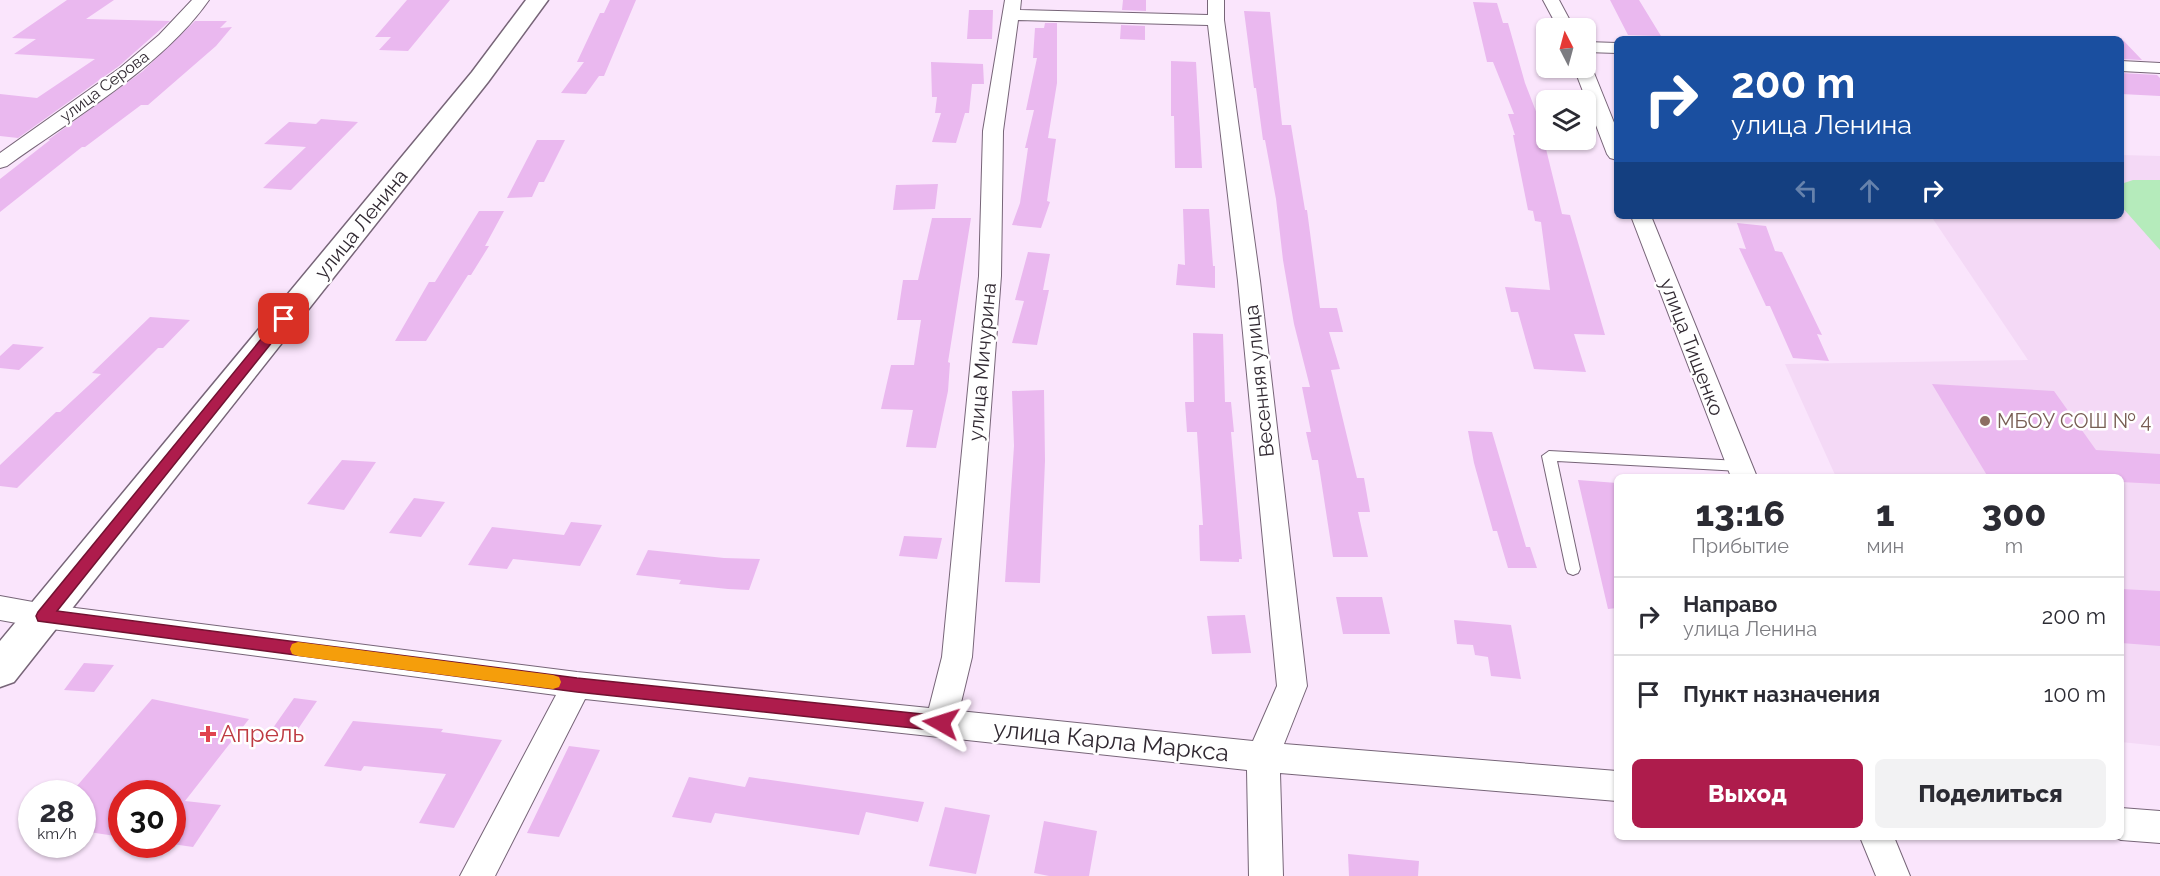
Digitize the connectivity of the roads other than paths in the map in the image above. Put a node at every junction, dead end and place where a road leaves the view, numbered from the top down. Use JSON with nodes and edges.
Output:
{"nodes":[{"id":1,"x":201,"y":0,"type":"edge"},
{"id":2,"x":537,"y":0,"type":"edge"},
{"id":3,"x":1551,"y":0,"type":"edge"},
{"id":4,"x":1012,"y":8,"type":"edge"},
{"id":5,"x":1216,"y":10,"type":"edge"},
{"id":6,"x":1561,"y":18,"type":"edge"},
{"id":7,"x":1596,"y":47,"type":"edge"},
{"id":8,"x":1614,"y":48,"type":"edge"},
{"id":9,"x":2124,"y":66,"type":"edge"},
{"id":10,"x":2160,"y":68,"type":"edge"},
{"id":11,"x":1587,"y":78,"type":"edge"},
{"id":12,"x":1614,"y":146,"type":"edge"},
{"id":13,"x":0,"y":162,"type":"edge"},
{"id":14,"x":1642,"y":219,"type":"edge"},
{"id":15,"x":1742,"y":472,"type":"edge"},
{"id":16,"x":1573,"y":569,"type":"dead end"},
{"id":17,"x":0,"y":608,"type":"edge"},
{"id":18,"x":44,"y":616,"type":"junction"},
{"id":19,"x":0,"y":670,"type":"edge"},
{"id":20,"x":577,"y":685,"type":"junction"},
{"id":21,"x":941,"y":723,"type":"junction"},
{"id":22,"x":1263,"y":757,"type":"junction"},
{"id":23,"x":1614,"y":786,"type":"edge"},
{"id":24,"x":2124,"y":824,"type":"edge"},
{"id":25,"x":2160,"y":827,"type":"edge"},
{"id":26,"x":1878,"y":840,"type":"edge"},
{"id":27,"x":477,"y":876,"type":"edge"},
{"id":28,"x":1266,"y":876,"type":"edge"},
{"id":29,"x":1893,"y":876,"type":"edge"}],
"edges":[{"from":1,"to":13,"type":"street","name":"улица Серова"},
{"from":2,"to":18,"type":"main road","name":"улица Ленина"},
{"from":3,"to":6,"type":"street"},
{"from":4,"to":5,"type":"street"},
{"from":4,"to":21,"type":"street","name":"улица Мичурина"},
{"from":5,"to":22,"type":"street","name":"Весенняя улица"},
{"from":7,"to":8,"type":"street"},
{"from":9,"to":10,"type":"street"},
{"from":11,"to":12,"type":"street"},
{"from":14,"to":15,"type":"street","name":"улица Тищенко"},
{"from":15,"to":16,"type":"lane"},
{"from":17,"to":18,"type":"street","name":"улица Карла Маркса"},
{"from":18,"to":19,"type":"main road","name":"улица Ленина"},
{"from":18,"to":20,"type":"street","name":"улица Карла Маркса"},
{"from":20,"to":21,"type":"street","name":"улица Карла Маркса"},
{"from":20,"to":27,"type":"street"},
{"from":21,"to":22,"type":"street","name":"улица Карла Маркса"},
{"from":22,"to":23,"type":"street","name":"улица Карла Маркса"},
{"from":22,"to":28,"type":"street"},
{"from":24,"to":25,"type":"street"},
{"from":26,"to":29,"type":"street"}]}
